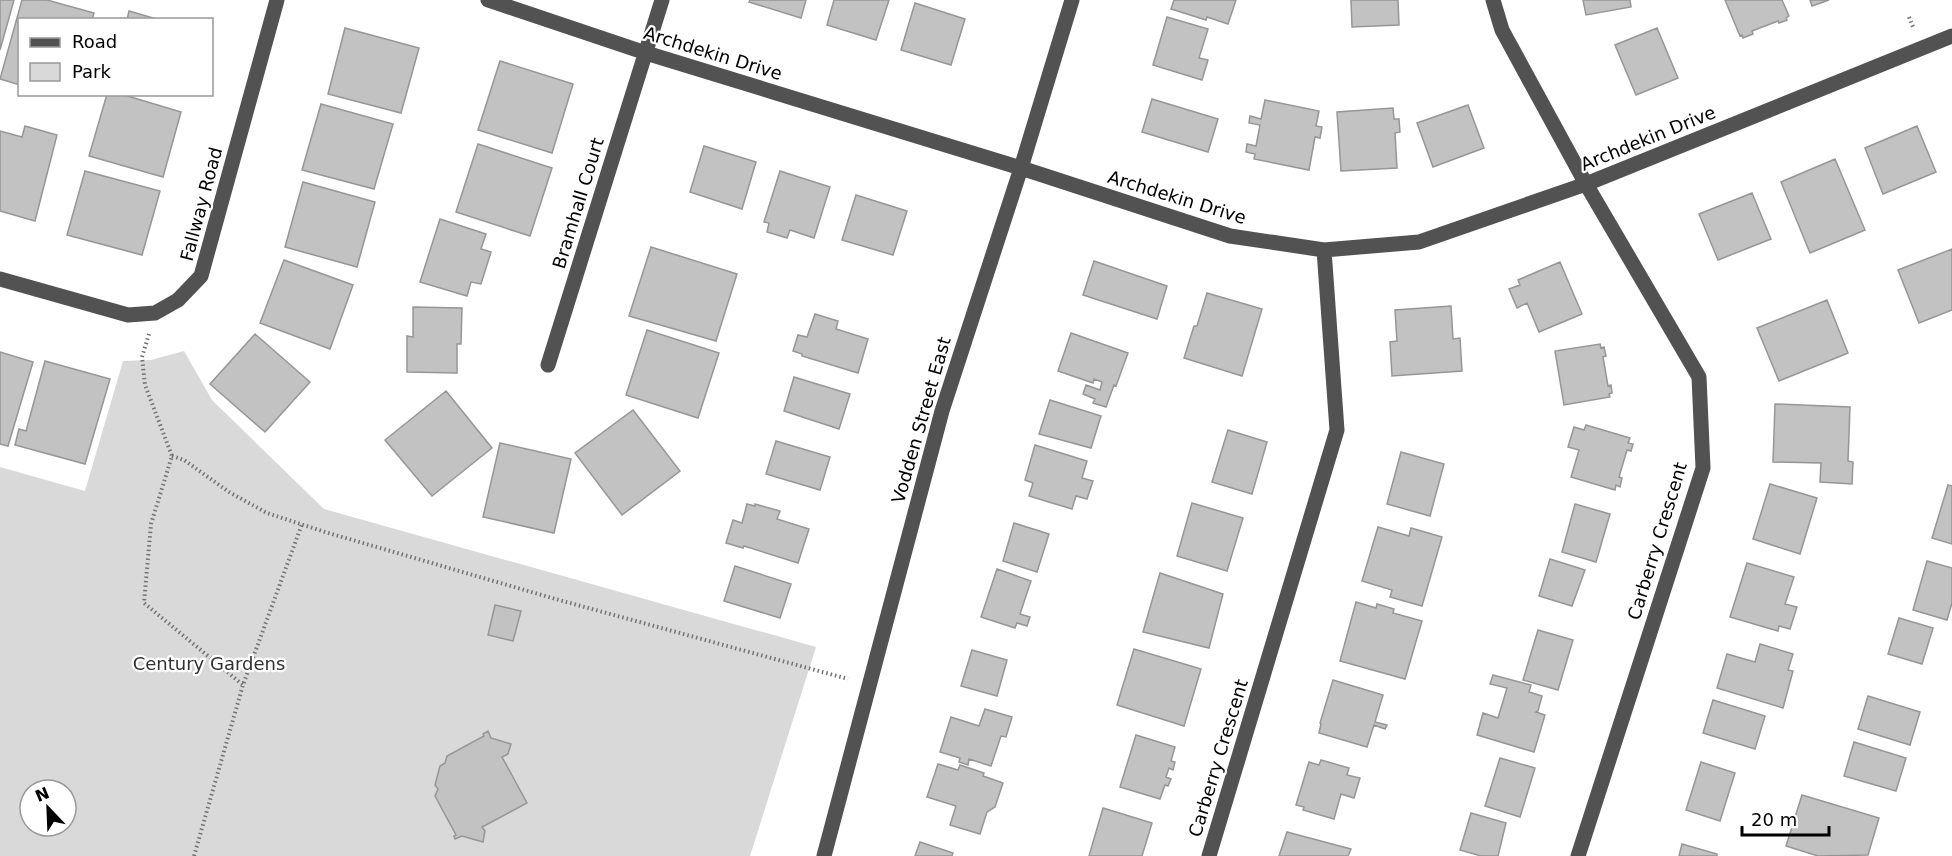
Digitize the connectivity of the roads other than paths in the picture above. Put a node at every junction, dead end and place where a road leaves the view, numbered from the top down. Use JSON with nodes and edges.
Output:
{"nodes":[{"id":1,"x":277,"y":0,"type":"edge"},
{"id":2,"x":488,"y":0,"type":"edge"},
{"id":3,"x":662,"y":0,"type":"edge"},
{"id":4,"x":1072,"y":0,"type":"edge"},
{"id":5,"x":1493,"y":0,"type":"edge"},
{"id":6,"x":1952,"y":37,"type":"edge"},
{"id":7,"x":646,"y":53,"type":"junction"},
{"id":8,"x":1021,"y":168,"type":"junction"},
{"id":9,"x":1586,"y":184,"type":"junction"},
{"id":10,"x":1324,"y":250,"type":"junction"},
{"id":11,"x":0,"y":279,"type":"edge"},
{"id":12,"x":548,"y":365,"type":"dead end"},
{"id":13,"x":824,"y":856,"type":"edge"},
{"id":14,"x":1209,"y":856,"type":"edge"},
{"id":15,"x":1578,"y":856,"type":"edge"}],
"edges":[{"from":1,"to":11,"type":"street","name":"Fallway Road"},
{"from":2,"to":7,"type":"street","name":"Archdekin Drive"},
{"from":3,"to":7,"type":"street","name":"Bramhall Court"},
{"from":4,"to":8,"type":"street","name":"Vodden Street East"},
{"from":5,"to":9,"type":"street","name":"Carberry Crescent"},
{"from":6,"to":9,"type":"street","name":"Archdekin Drive"},
{"from":7,"to":8,"type":"street","name":"Archdekin Drive"},
{"from":7,"to":12,"type":"street","name":"Bramhall Court"},
{"from":8,"to":10,"type":"street","name":"Archdekin Drive"},
{"from":8,"to":13,"type":"street","name":"Vodden Street East"},
{"from":9,"to":10,"type":"street","name":"Archdekin Drive"},
{"from":9,"to":15,"type":"street","name":"Carberry Crescent"},
{"from":10,"to":14,"type":"street","name":"Carberry Crescent"}]}
